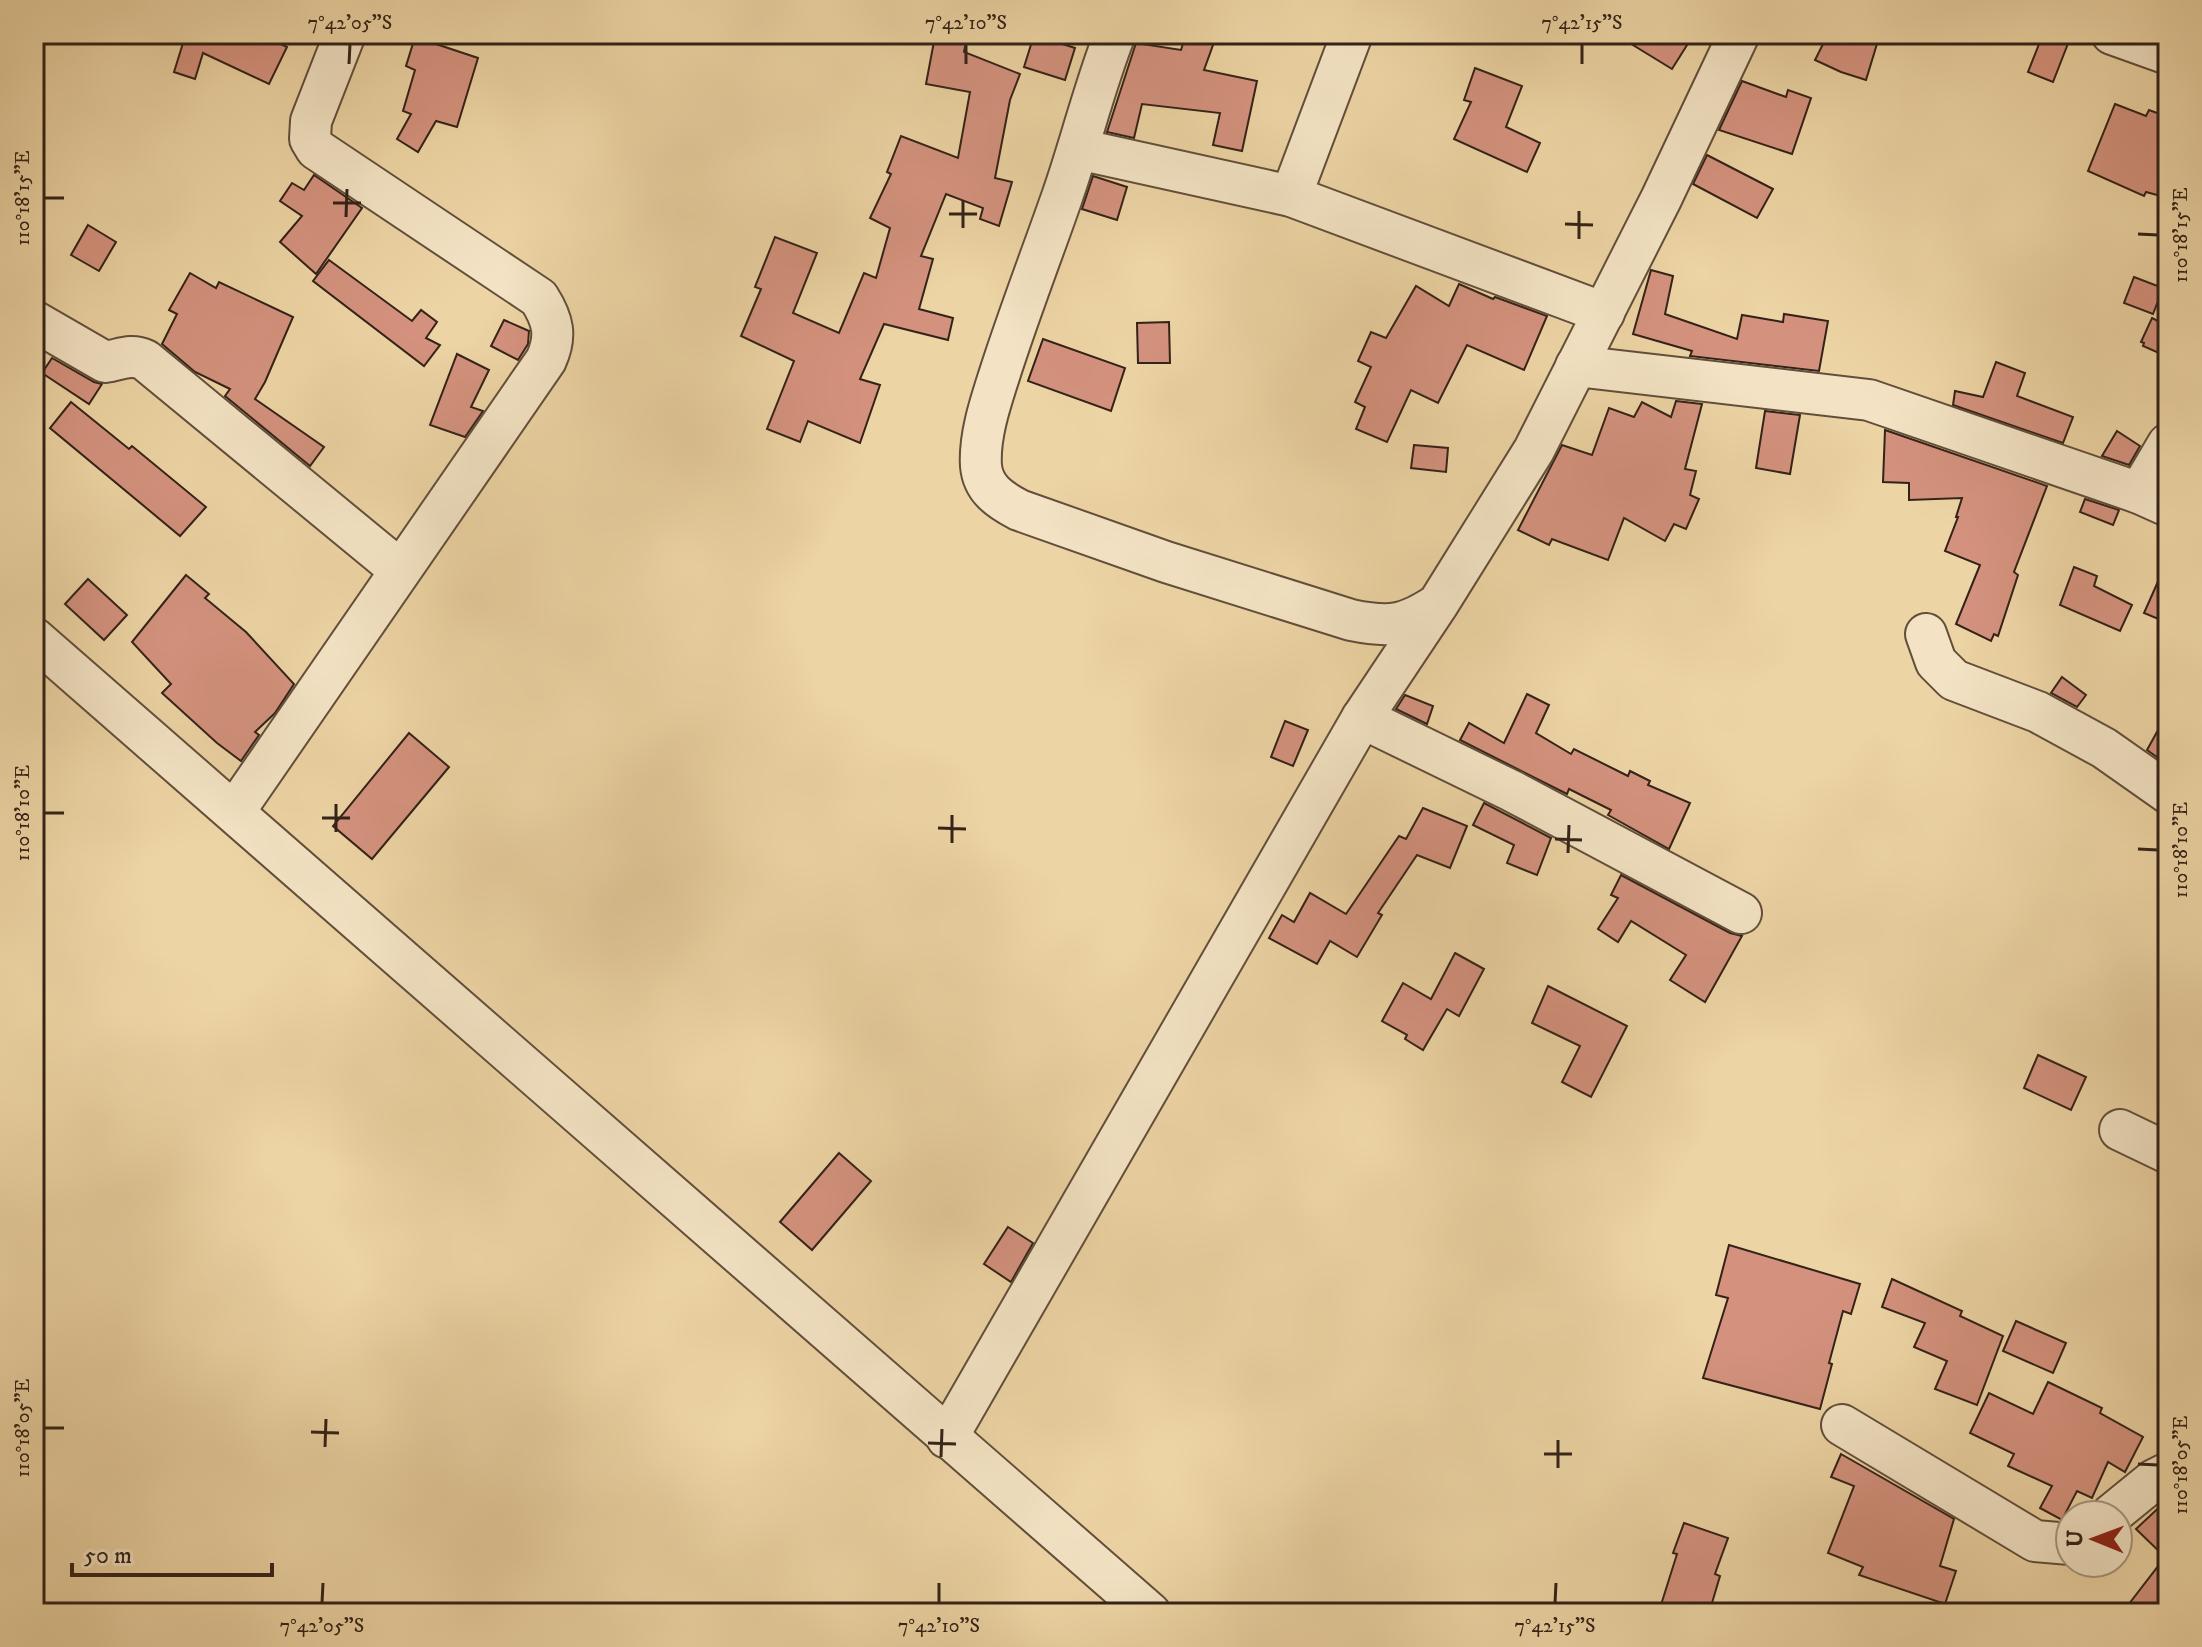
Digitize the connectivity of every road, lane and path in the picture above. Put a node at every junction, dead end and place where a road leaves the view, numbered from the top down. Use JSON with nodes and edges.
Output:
{"nodes":[{"id":1,"x":345,"y":34,"type":"edge"},
{"id":2,"x":1115,"y":34,"type":"edge"},
{"id":3,"x":1352,"y":34,"type":"edge"},
{"id":4,"x":1739,"y":34,"type":"edge"},
{"id":5,"x":2112,"y":34,"type":"edge"},
{"id":6,"x":2168,"y":54,"type":"edge"},
{"id":7,"x":1078,"y":149,"type":"junction"},
{"id":8,"x":1291,"y":196,"type":"junction"},
{"id":9,"x":1604,"y":313,"type":"junction"},
{"id":10,"x":34,"y":321,"type":"edge"},
{"id":11,"x":1576,"y":366,"type":"junction"},
{"id":12,"x":2168,"y":444,"type":"edge"},
{"id":13,"x":2154,"y":500,"type":"edge"},
{"id":14,"x":400,"y":570,"type":"junction"},
{"id":15,"x":1438,"y":604,"type":"junction"},
{"id":16,"x":1926,"y":634,"type":"dead end"},
{"id":17,"x":34,"y":638,"type":"edge"},
{"id":18,"x":1362,"y":718,"type":"junction"},
{"id":19,"x":2168,"y":793,"type":"edge"},
{"id":20,"x":234,"y":812,"type":"junction"},
{"id":21,"x":1741,"y":913,"type":"dead end"},
{"id":22,"x":2120,"y":1130,"type":"dead end"},
{"id":23,"x":2168,"y":1153,"type":"edge"},
{"id":24,"x":1842,"y":1425,"type":"dead end"},
{"id":25,"x":947,"y":1438,"type":"junction"},
{"id":26,"x":2168,"y":1473,"type":"edge"},
{"id":27,"x":2131,"y":1499,"type":"edge"},
{"id":28,"x":2054,"y":1544,"type":"edge"},
{"id":29,"x":1150,"y":1613,"type":"edge"}],
"edges":[{"from":1,"to":14,"type":"street"},
{"from":2,"to":7,"type":"street"},
{"from":3,"to":8,"type":"street"},
{"from":4,"to":9,"type":"street"},
{"from":5,"to":6,"type":"street"},
{"from":7,"to":8,"type":"street"},
{"from":7,"to":15,"type":"street"},
{"from":8,"to":9,"type":"street"},
{"from":9,"to":11,"type":"street"},
{"from":10,"to":14,"type":"street"},
{"from":11,"to":13,"type":"street"},
{"from":11,"to":15,"type":"street"},
{"from":12,"to":13,"type":"street"},
{"from":14,"to":20,"type":"street"},
{"from":15,"to":18,"type":"street"},
{"from":16,"to":19,"type":"street"},
{"from":17,"to":20,"type":"street"},
{"from":18,"to":21,"type":"street"},
{"from":18,"to":25,"type":"street"},
{"from":20,"to":25,"type":"street"},
{"from":22,"to":23,"type":"street"},
{"from":24,"to":28,"type":"street"},
{"from":25,"to":29,"type":"street"},
{"from":26,"to":27,"type":"street"}]}
